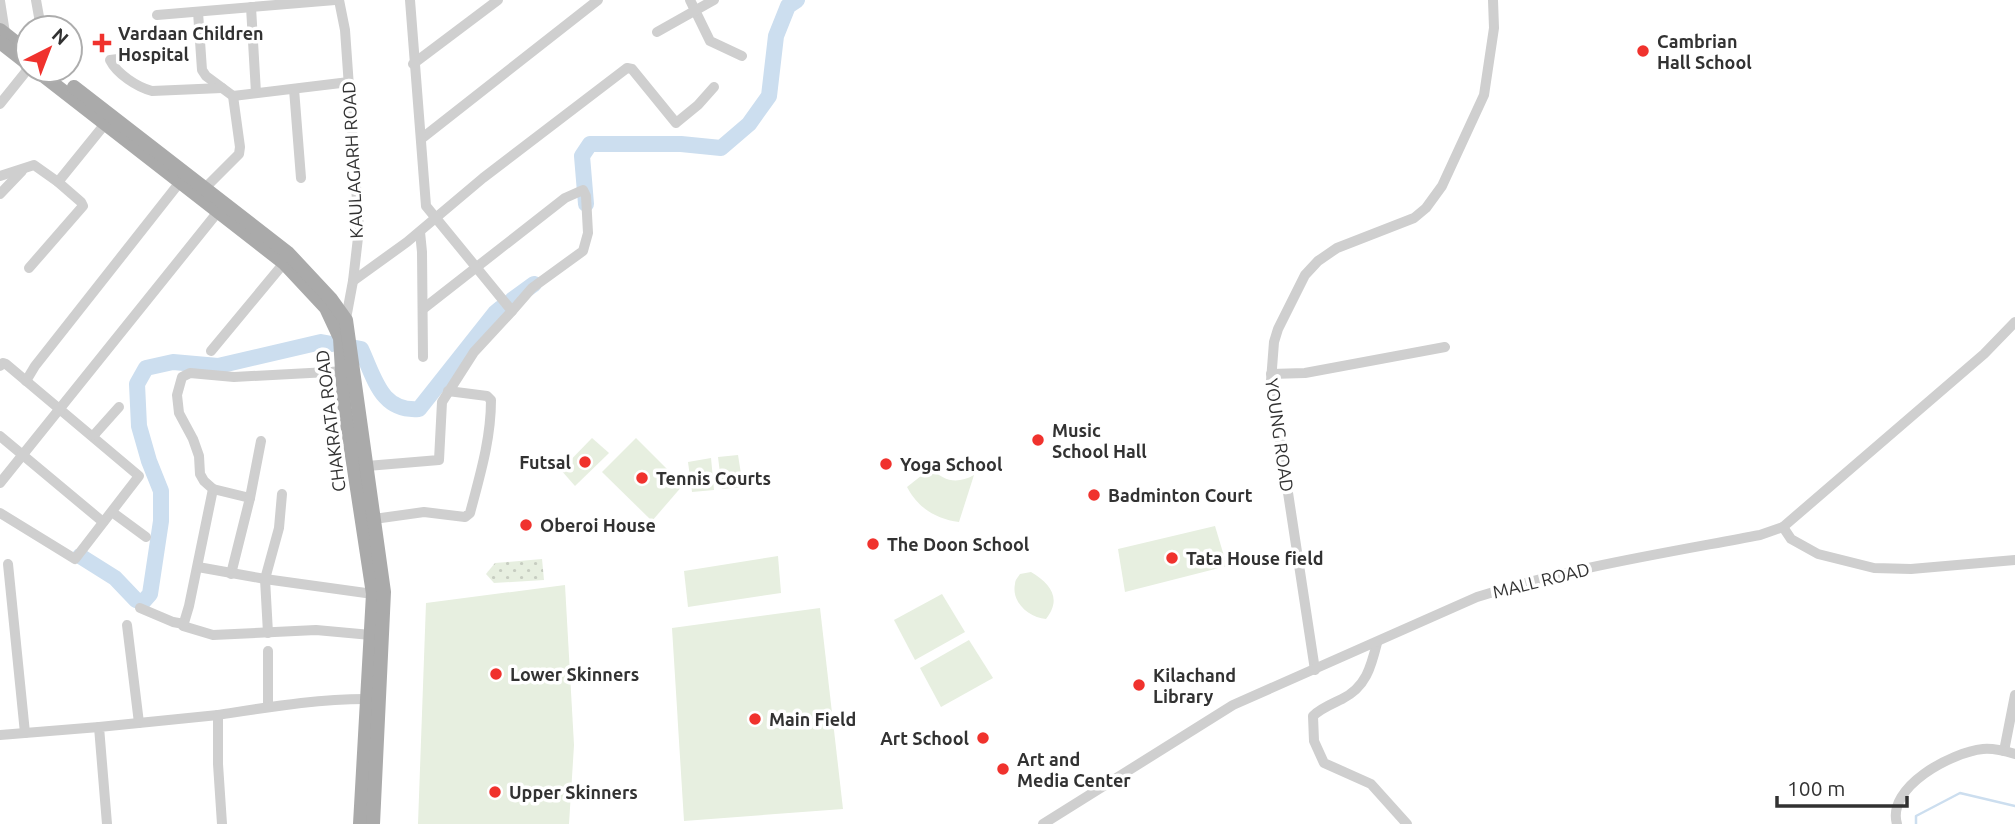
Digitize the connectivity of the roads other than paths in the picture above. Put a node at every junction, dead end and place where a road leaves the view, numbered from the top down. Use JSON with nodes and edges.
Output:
{"nodes":[{"id":1,"x":337,"y":0,"type":"edge"},
{"id":2,"x":410,"y":0,"type":"edge"},
{"id":3,"x":498,"y":0,"type":"edge"},
{"id":4,"x":598,"y":0,"type":"edge"},
{"id":5,"x":714,"y":0,"type":"edge"},
{"id":6,"x":1493,"y":0,"type":"edge"},
{"id":7,"x":0,"y":1,"type":"edge"},
{"id":8,"x":692,"y":5,"type":"edge"},
{"id":9,"x":251,"y":7,"type":"junction"},
{"id":10,"x":198,"y":12,"type":"junction"},
{"id":11,"x":157,"y":15,"type":"dead end"},
{"id":12,"x":657,"y":32,"type":"dead end"},
{"id":13,"x":2,"y":35,"type":"edge"},
{"id":14,"x":14,"y":50,"type":"edge"},
{"id":15,"x":742,"y":56,"type":"dead end"},
{"id":16,"x":142,"y":57,"type":"dead end"},
{"id":17,"x":413,"y":64,"type":"junction"},
{"id":18,"x":349,"y":82,"type":"junction"},
{"id":19,"x":15,"y":84,"type":"edge"},
{"id":20,"x":54,"y":84,"type":"edge"},
{"id":21,"x":70,"y":84,"type":"edge"},
{"id":22,"x":714,"y":87,"type":"dead end"},
{"id":23,"x":222,"y":88,"type":"junction"},
{"id":24,"x":294,"y":89,"type":"junction"},
{"id":25,"x":256,"y":93,"type":"junction"},
{"id":26,"x":233,"y":96,"type":"junction"},
{"id":27,"x":0,"y":104,"type":"edge"},
{"id":28,"x":105,"y":124,"type":"junction"},
{"id":29,"x":421,"y":139,"type":"junction"},
{"id":30,"x":24,"y":169,"type":"junction"},
{"id":31,"x":0,"y":176,"type":"edge"},
{"id":32,"x":301,"y":178,"type":"dead end"},
{"id":33,"x":180,"y":182,"type":"junction"},
{"id":34,"x":58,"y":183,"type":"junction"},
{"id":35,"x":205,"y":188,"type":"junction"},
{"id":36,"x":0,"y":194,"type":"edge"},
{"id":37,"x":221,"y":208,"type":"junction"},
{"id":38,"x":437,"y":218,"type":"junction"},
{"id":39,"x":420,"y":232,"type":"junction"},
{"id":40,"x":284,"y":263,"type":"junction"},
{"id":41,"x":476,"y":267,"type":"junction"},
{"id":42,"x":29,"y":268,"type":"dead end"},
{"id":43,"x":353,"y":281,"type":"junction"},
{"id":44,"x":423,"y":309,"type":"junction"},
{"id":45,"x":512,"y":311,"type":"junction"},
{"id":46,"x":346,"y":320,"type":"junction"},
{"id":47,"x":2015,"y":322,"type":"edge"},
{"id":48,"x":340,"y":338,"type":"junction"},
{"id":49,"x":1446,"y":347,"type":"dead end"},
{"id":50,"x":211,"y":351,"type":"dead end"},
{"id":51,"x":423,"y":357,"type":"dead end"},
{"id":52,"x":0,"y":366,"type":"edge"},
{"id":53,"x":348,"y":371,"type":"junction"},
{"id":54,"x":1271,"y":374,"type":"junction"},
{"id":55,"x":26,"y":381,"type":"junction"},
{"id":56,"x":448,"y":391,"type":"junction"},
{"id":57,"x":119,"y":407,"type":"dead end"},
{"id":58,"x":61,"y":408,"type":"junction"},
{"id":59,"x":93,"y":435,"type":"junction"},
{"id":60,"x":0,"y":436,"type":"edge"},
{"id":61,"x":261,"y":441,"type":"dead end"},
{"id":62,"x":23,"y":455,"type":"junction"},
{"id":63,"x":367,"y":466,"type":"junction"},
{"id":64,"x":0,"y":483,"type":"edge"},
{"id":65,"x":213,"y":489,"type":"junction"},
{"id":66,"x":282,"y":494,"type":"dead end"},
{"id":67,"x":250,"y":498,"type":"junction"},
{"id":68,"x":111,"y":512,"type":"junction"},
{"id":69,"x":0,"y":513,"type":"edge"},
{"id":70,"x":374,"y":519,"type":"junction"},
{"id":71,"x":103,"y":522,"type":"junction"},
{"id":72,"x":1783,"y":527,"type":"junction"},
{"id":73,"x":146,"y":537,"type":"dead end"},
{"id":74,"x":2015,"y":560,"type":"edge"},
{"id":75,"x":8,"y":564,"type":"dead end"},
{"id":76,"x":198,"y":567,"type":"junction"},
{"id":77,"x":231,"y":574,"type":"junction"},
{"id":78,"x":265,"y":579,"type":"junction"},
{"id":79,"x":373,"y":594,"type":"junction"},
{"id":80,"x":141,"y":608,"type":"dead end"},
{"id":81,"x":184,"y":624,"type":"junction"},
{"id":82,"x":127,"y":625,"type":"dead end"},
{"id":83,"x":268,"y":633,"type":"junction"},
{"id":84,"x":371,"y":635,"type":"junction"},
{"id":85,"x":1377,"y":643,"type":"junction"},
{"id":86,"x":268,"y":651,"type":"dead end"},
{"id":87,"x":1315,"y":670,"type":"junction"},
{"id":88,"x":2015,"y":695,"type":"edge"},
{"id":89,"x":373,"y":699,"type":"junction"},
{"id":90,"x":268,"y":707,"type":"junction"},
{"id":91,"x":219,"y":715,"type":"junction"},
{"id":92,"x":139,"y":723,"type":"junction"},
{"id":93,"x":99,"y":727,"type":"junction"},
{"id":94,"x":26,"y":733,"type":"junction"},
{"id":95,"x":0,"y":735,"type":"edge"},
{"id":96,"x":2009,"y":752,"type":"edge"},
{"id":97,"x":107,"y":824,"type":"edge"},
{"id":98,"x":222,"y":824,"type":"edge"},
{"id":99,"x":360,"y":824,"type":"edge"},
{"id":100,"x":373,"y":824,"type":"edge"},
{"id":101,"x":1043,"y":824,"type":"edge"},
{"id":102,"x":1407,"y":824,"type":"edge"},
{"id":103,"x":1897,"y":824,"type":"edge"}],
"edges":[{"from":1,"to":9,"type":"street"},
{"from":1,"to":18,"type":"street","name":"KAULAGARH ROAD"},
{"from":2,"to":17,"type":"street"},
{"from":3,"to":17,"type":"street"},
{"from":4,"to":29,"type":"street"},
{"from":5,"to":8,"type":"street"},
{"from":6,"to":54,"type":"street","name":"YOUNG ROAD"},
{"from":7,"to":13,"type":"street"},
{"from":8,"to":12,"type":"street"},
{"from":8,"to":15,"type":"street"},
{"from":9,"to":10,"type":"street"},
{"from":9,"to":25,"type":"street"},
{"from":10,"to":11,"type":"street"},
{"from":10,"to":23,"type":"street"},
{"from":13,"to":14,"type":"main road"},
{"from":16,"to":23,"type":"street"},
{"from":17,"to":29,"type":"street"},
{"from":18,"to":24,"type":"street"},
{"from":18,"to":43,"type":"street","name":"KAULAGARH ROAD"},
{"from":19,"to":27,"type":"street"},
{"from":20,"to":28,"type":"main road","name":"CHAKRATA ROAD"},
{"from":21,"to":35,"type":"main road","name":"CHAKRATA ROAD"},
{"from":22,"to":38,"type":"street"},
{"from":23,"to":26,"type":"street"},
{"from":24,"to":25,"type":"street"},
{"from":24,"to":32,"type":"street"},
{"from":25,"to":26,"type":"street"},
{"from":26,"to":35,"type":"street"},
{"from":28,"to":33,"type":"main road","name":"CHAKRATA ROAD"},
{"from":28,"to":34,"type":"street"},
{"from":29,"to":38,"type":"street"},
{"from":30,"to":31,"type":"street"},
{"from":30,"to":34,"type":"street"},
{"from":30,"to":36,"type":"street"},
{"from":33,"to":37,"type":"main road","name":"CHAKRATA ROAD"},
{"from":33,"to":55,"type":"street"},
{"from":34,"to":42,"type":"street"},
{"from":35,"to":37,"type":"main road","name":"CHAKRATA ROAD"},
{"from":37,"to":40,"type":"main road","name":"CHAKRATA ROAD"},
{"from":37,"to":46,"type":"main road","name":"CHAKRATA ROAD"},
{"from":37,"to":58,"type":"street"},
{"from":38,"to":39,"type":"street"},
{"from":38,"to":41,"type":"street"},
{"from":39,"to":43,"type":"street"},
{"from":39,"to":44,"type":"street"},
{"from":40,"to":48,"type":"main road","name":"CHAKRATA ROAD"},
{"from":40,"to":50,"type":"street"},
{"from":41,"to":44,"type":"street"},
{"from":41,"to":45,"type":"street"},
{"from":41,"to":45,"type":"street"},
{"from":43,"to":46,"type":"street","name":"KAULAGARH ROAD"},
{"from":44,"to":51,"type":"street"},
{"from":45,"to":56,"type":"street"},
{"from":46,"to":48,"type":"street","name":"KAULAGARH ROAD"},
{"from":46,"to":53,"type":"main road","name":"CHAKRATA ROAD"},
{"from":47,"to":72,"type":"street","name":"MALL ROAD"},
{"from":48,"to":53,"type":"main road","name":"CHAKRATA ROAD"},
{"from":49,"to":54,"type":"street"},
{"from":52,"to":55,"type":"street"},
{"from":53,"to":63,"type":"main road","name":"CHAKRATA ROAD"},
{"from":53,"to":65,"type":"street"},
{"from":53,"to":79,"type":"main road","name":"CHAKRATA ROAD"},
{"from":54,"to":87,"type":"street","name":"YOUNG ROAD"},
{"from":55,"to":58,"type":"street"},
{"from":56,"to":63,"type":"street"},
{"from":56,"to":70,"type":"street"},
{"from":57,"to":59,"type":"street"},
{"from":58,"to":59,"type":"street"},
{"from":58,"to":62,"type":"street"},
{"from":59,"to":68,"type":"street"},
{"from":60,"to":62,"type":"street"},
{"from":61,"to":67,"type":"street"},
{"from":62,"to":64,"type":"street"},
{"from":62,"to":71,"type":"street"},
{"from":63,"to":70,"type":"main road","name":"CHAKRATA ROAD"},
{"from":65,"to":67,"type":"street"},
{"from":65,"to":76,"type":"street"},
{"from":66,"to":78,"type":"street"},
{"from":67,"to":77,"type":"street"},
{"from":68,"to":71,"type":"street"},
{"from":68,"to":73,"type":"street"},
{"from":69,"to":71,"type":"street"},
{"from":70,"to":89,"type":"main road","name":"CHAKRATA ROAD"},
{"from":72,"to":74,"type":"street"},
{"from":72,"to":85,"type":"street","name":"MALL ROAD"},
{"from":75,"to":94,"type":"street"},
{"from":76,"to":77,"type":"street"},
{"from":76,"to":81,"type":"street"},
{"from":77,"to":78,"type":"street"},
{"from":78,"to":79,"type":"street"},
{"from":78,"to":83,"type":"street"},
{"from":79,"to":84,"type":"main road","name":"CHAKRATA ROAD"},
{"from":80,"to":81,"type":"street"},
{"from":81,"to":83,"type":"street"},
{"from":82,"to":92,"type":"street"},
{"from":83,"to":84,"type":"street"},
{"from":84,"to":89,"type":"main road","name":"CHAKRATA ROAD"},
{"from":85,"to":87,"type":"street","name":"MALL ROAD"},
{"from":85,"to":102,"type":"street"},
{"from":86,"to":90,"type":"street"},
{"from":87,"to":101,"type":"street","name":"MALL ROAD"},
{"from":88,"to":96,"type":"street"},
{"from":89,"to":90,"type":"street"},
{"from":89,"to":99,"type":"main road","name":"CHAKRATA ROAD"},
{"from":89,"to":100,"type":"main road","name":"CHAKRATA ROAD"},
{"from":90,"to":91,"type":"street"},
{"from":91,"to":92,"type":"street"},
{"from":91,"to":98,"type":"street"},
{"from":92,"to":93,"type":"street"},
{"from":93,"to":94,"type":"street"},
{"from":93,"to":97,"type":"street"},
{"from":94,"to":95,"type":"street"},
{"from":96,"to":103,"type":"street"}]}
